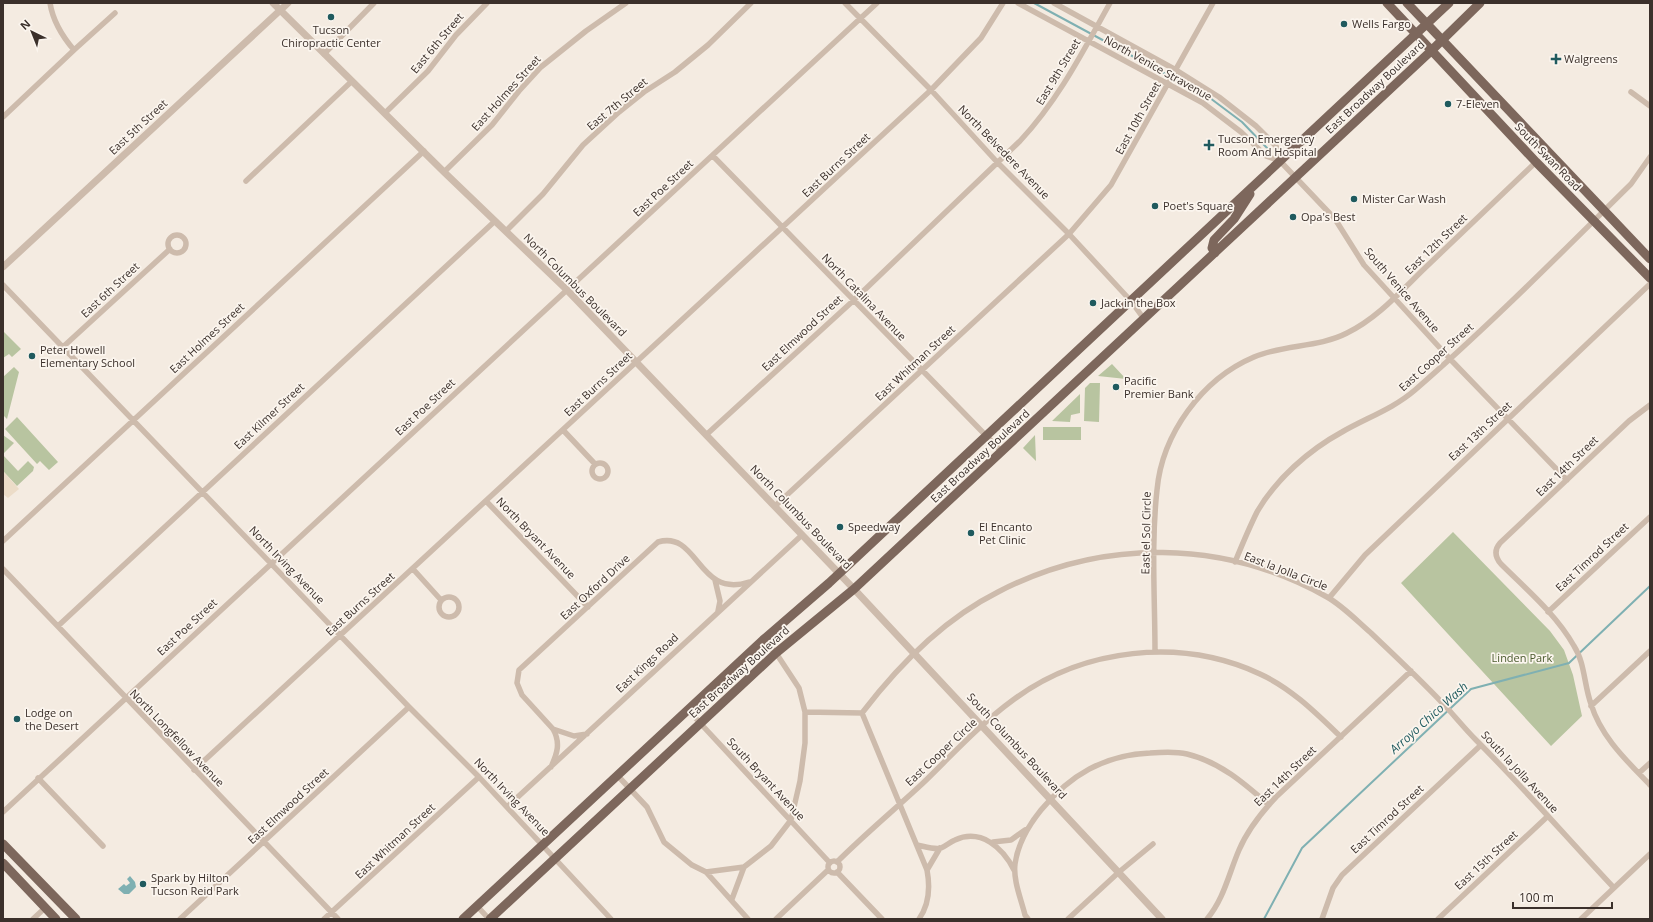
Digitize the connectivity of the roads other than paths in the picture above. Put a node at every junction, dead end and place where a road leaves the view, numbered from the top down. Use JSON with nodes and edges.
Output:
{"nodes":[{"id":1,"x":50,"y":3,"type":"edge"},
{"id":2,"x":273,"y":3,"type":"edge"},
{"id":3,"x":288,"y":3,"type":"edge"},
{"id":4,"x":374,"y":3,"type":"edge"},
{"id":5,"x":487,"y":3,"type":"edge"},
{"id":6,"x":626,"y":3,"type":"edge"},
{"id":7,"x":751,"y":3,"type":"edge"},
{"id":8,"x":845,"y":3,"type":"edge"},
{"id":9,"x":877,"y":3,"type":"edge"},
{"id":10,"x":1003,"y":3,"type":"edge"},
{"id":11,"x":1018,"y":3,"type":"edge"},
{"id":12,"x":1054,"y":3,"type":"edge"},
{"id":13,"x":1110,"y":3,"type":"edge"},
{"id":14,"x":1213,"y":3,"type":"edge"},
{"id":15,"x":1387,"y":3,"type":"edge"},
{"id":16,"x":1407,"y":3,"type":"edge"},
{"id":17,"x":1449,"y":3,"type":"edge"},
{"id":18,"x":1480,"y":3,"type":"edge"},
{"id":19,"x":280,"y":10,"type":"junction"},
{"id":20,"x":115,"y":13,"type":"dead end"},
{"id":21,"x":861,"y":19,"type":"junction"},
{"id":22,"x":1428,"y":24,"type":"junction"},
{"id":23,"x":1096,"y":26,"type":"junction"},
{"id":24,"x":1416,"y":35,"type":"junction"},
{"id":25,"x":1442,"y":40,"type":"junction"},
{"id":26,"x":1088,"y":41,"type":"junction"},
{"id":27,"x":74,"y":50,"type":"junction"},
{"id":28,"x":1431,"y":51,"type":"junction"},
{"id":29,"x":324,"y":54,"type":"junction"},
{"id":30,"x":1176,"y":70,"type":"junction"},
{"id":31,"x":352,"y":80,"type":"junction"},
{"id":32,"x":1168,"y":84,"type":"junction"},
{"id":33,"x":931,"y":90,"type":"junction"},
{"id":34,"x":1631,"y":92,"type":"dead end"},
{"id":35,"x":1650,"y":106,"type":"edge"},
{"id":36,"x":385,"y":113,"type":"junction"},
{"id":37,"x":3,"y":117,"type":"edge"},
{"id":38,"x":424,"y":151,"type":"junction"},
{"id":39,"x":713,"y":156,"type":"junction"},
{"id":40,"x":1650,"y":157,"type":"edge"},
{"id":41,"x":1280,"y":161,"type":"junction"},
{"id":42,"x":997,"y":162,"type":"junction"},
{"id":43,"x":1536,"y":162,"type":"junction"},
{"id":44,"x":444,"y":172,"type":"junction"},
{"id":45,"x":1296,"y":177,"type":"junction"},
{"id":46,"x":246,"y":181,"type":"dead end"},
{"id":47,"x":1257,"y":183,"type":"junction"},
{"id":48,"x":1603,"y":212,"type":"junction"},
{"id":49,"x":495,"y":221,"type":"junction"},
{"id":50,"x":1593,"y":221,"type":"junction"},
{"id":51,"x":783,"y":228,"type":"junction"},
{"id":52,"x":506,"y":231,"type":"junction"},
{"id":53,"x":1069,"y":234,"type":"junction"},
{"id":54,"x":170,"y":249,"type":"dead end"},
{"id":55,"x":1215,"y":253,"type":"junction"},
{"id":56,"x":1650,"y":259,"type":"edge"},
{"id":57,"x":3,"y":267,"type":"edge"},
{"id":58,"x":1650,"y":278,"type":"edge"},
{"id":59,"x":1650,"y":284,"type":"edge"},
{"id":60,"x":3,"y":285,"type":"edge"},
{"id":61,"x":567,"y":290,"type":"junction"},
{"id":62,"x":1394,"y":298,"type":"junction"},
{"id":63,"x":854,"y":300,"type":"junction"},
{"id":64,"x":1131,"y":301,"type":"junction"},
{"id":65,"x":1144,"y":319,"type":"junction"},
{"id":66,"x":64,"y":346,"type":"junction"},
{"id":67,"x":1254,"y":357,"type":"joint"},
{"id":68,"x":1451,"y":360,"type":"junction"},
{"id":69,"x":636,"y":362,"type":"junction"},
{"id":70,"x":921,"y":370,"type":"junction"},
{"id":71,"x":1650,"y":404,"type":"edge"},
{"id":72,"x":1508,"y":418,"type":"junction"},
{"id":73,"x":134,"y":419,"type":"junction"},
{"id":74,"x":563,"y":430,"type":"junction"},
{"id":75,"x":706,"y":435,"type":"junction"},
{"id":76,"x":986,"y":436,"type":"junction"},
{"id":77,"x":1002,"y":452,"type":"junction"},
{"id":78,"x":595,"y":464,"type":"dead end"},
{"id":79,"x":1567,"y":480,"type":"junction"},
{"id":80,"x":203,"y":491,"type":"junction"},
{"id":81,"x":486,"y":501,"type":"junction"},
{"id":82,"x":775,"y":506,"type":"junction"},
{"id":83,"x":1650,"y":517,"type":"edge"},
{"id":84,"x":802,"y":535,"type":"junction"},
{"id":85,"x":3,"y":541,"type":"edge"},
{"id":86,"x":1155,"y":552,"type":"junction"},
{"id":87,"x":1235,"y":562,"type":"junction"},
{"id":88,"x":271,"y":563,"type":"junction"},
{"id":89,"x":3,"y":569,"type":"edge"},
{"id":90,"x":413,"y":570,"type":"junction"},
{"id":91,"x":838,"y":573,"type":"junction"},
{"id":92,"x":714,"y":580,"type":"junction"},
{"id":93,"x":749,"y":582,"type":"junction"},
{"id":94,"x":854,"y":589,"type":"junction"},
{"id":95,"x":1329,"y":598,"type":"junction"},
{"id":96,"x":441,"y":600,"type":"dead end"},
{"id":97,"x":588,"y":607,"type":"junction"},
{"id":98,"x":718,"y":611,"type":"junction"},
{"id":99,"x":1548,"y":612,"type":"junction"},
{"id":100,"x":58,"y":626,"type":"junction"},
{"id":101,"x":340,"y":636,"type":"junction"},
{"id":102,"x":763,"y":640,"type":"junction"},
{"id":103,"x":1156,"y":652,"type":"junction"},
{"id":104,"x":1650,"y":652,"type":"edge"},
{"id":105,"x":776,"y":653,"type":"junction"},
{"id":106,"x":915,"y":654,"type":"junction"},
{"id":107,"x":1411,"y":670,"type":"junction"},
{"id":108,"x":125,"y":698,"type":"junction"},
{"id":109,"x":1591,"y":706,"type":"junction"},
{"id":110,"x":409,"y":707,"type":"junction"},
{"id":111,"x":688,"y":710,"type":"junction"},
{"id":112,"x":805,"y":712,"type":"junction"},
{"id":113,"x":862,"y":713,"type":"junction"},
{"id":114,"x":701,"y":724,"type":"junction"},
{"id":115,"x":983,"y":726,"type":"junction"},
{"id":116,"x":553,"y":729,"type":"junction"},
{"id":117,"x":587,"y":734,"type":"junction"},
{"id":118,"x":1341,"y":737,"type":"junction"},
{"id":119,"x":1481,"y":745,"type":"junction"},
{"id":120,"x":1650,"y":763,"type":"edge"},
{"id":121,"x":551,"y":767,"type":"junction"},
{"id":122,"x":194,"y":770,"type":"junction"},
{"id":123,"x":1639,"y":773,"type":"junction"},
{"id":124,"x":618,"y":775,"type":"junction"},
{"id":125,"x":479,"y":777,"type":"junction"},
{"id":126,"x":38,"y":778,"type":"junction"},
{"id":127,"x":1650,"y":785,"type":"edge"},
{"id":128,"x":630,"y":789,"type":"junction"},
{"id":129,"x":1050,"y":799,"type":"junction"},
{"id":130,"x":899,"y":805,"type":"junction"},
{"id":131,"x":1269,"y":805,"type":"junction"},
{"id":132,"x":507,"y":806,"type":"junction"},
{"id":133,"x":3,"y":812,"type":"edge"},
{"id":134,"x":1548,"y":816,"type":"junction"},
{"id":135,"x":791,"y":820,"type":"junction"},
{"id":136,"x":1028,"y":827,"type":"junction"},
{"id":137,"x":263,"y":842,"type":"junction"},
{"id":138,"x":992,"y":842,"type":"junction"},
{"id":139,"x":3,"y":844,"type":"edge"},
{"id":140,"x":542,"y":844,"type":"junction"},
{"id":141,"x":1152,"y":844,"type":"dead end"},
{"id":142,"x":917,"y":845,"type":"junction"},
{"id":143,"x":103,"y":846,"type":"dead end"},
{"id":144,"x":940,"y":848,"type":"junction"},
{"id":145,"x":1650,"y":854,"type":"edge"},
{"id":146,"x":556,"y":858,"type":"junction"},
{"id":147,"x":837,"y":862,"type":"junction"},
{"id":148,"x":3,"y":863,"type":"edge"},
{"id":149,"x":830,"y":863,"type":"junction"},
{"id":150,"x":744,"y":867,"type":"junction"},
{"id":151,"x":828,"y":870,"type":"junction"},
{"id":152,"x":927,"y":870,"type":"junction"},
{"id":153,"x":1015,"y":871,"type":"junction"},
{"id":154,"x":706,"y":872,"type":"junction"},
{"id":155,"x":837,"y":872,"type":"junction"},
{"id":156,"x":1119,"y":872,"type":"junction"},
{"id":157,"x":1614,"y":888,"type":"junction"},
{"id":158,"x":732,"y":899,"type":"junction"},
{"id":159,"x":476,"y":906,"type":"junction"},
{"id":160,"x":46,"y":907,"type":"junction"},
{"id":161,"x":331,"y":912,"type":"junction"},
{"id":162,"x":33,"y":919,"type":"edge"},
{"id":163,"x":56,"y":919,"type":"edge"},
{"id":164,"x":76,"y":919,"type":"edge"},
{"id":165,"x":180,"y":919,"type":"edge"},
{"id":166,"x":324,"y":919,"type":"edge"},
{"id":167,"x":338,"y":919,"type":"edge"},
{"id":168,"x":463,"y":919,"type":"edge"},
{"id":169,"x":489,"y":919,"type":"edge"},
{"id":170,"x":611,"y":919,"type":"edge"},
{"id":171,"x":748,"y":919,"type":"edge"},
{"id":172,"x":776,"y":919,"type":"edge"},
{"id":173,"x":882,"y":919,"type":"edge"},
{"id":174,"x":919,"y":919,"type":"edge"},
{"id":175,"x":1028,"y":919,"type":"edge"},
{"id":176,"x":1068,"y":919,"type":"edge"},
{"id":177,"x":1162,"y":919,"type":"edge"},
{"id":178,"x":1207,"y":919,"type":"edge"},
{"id":179,"x":1322,"y":919,"type":"edge"},
{"id":180,"x":1438,"y":919,"type":"edge"},
{"id":181,"x":1581,"y":919,"type":"edge"}],
"edges":[{"from":1,"to":27,"type":"street"},
{"from":2,"to":19,"type":"street","name":"North Columbus Boulevard"},
{"from":3,"to":19,"type":"street","name":"East 5th Street"},
{"from":4,"to":29,"type":"street"},
{"from":5,"to":36,"type":"street","name":"East 6th Street"},
{"from":6,"to":44,"type":"street","name":"East Holmes Street"},
{"from":7,"to":52,"type":"street","name":"East 7th Street"},
{"from":8,"to":21,"type":"street","name":"North Belvedere Avenue"},
{"from":9,"to":21,"type":"street","name":"East Poe Street"},
{"from":10,"to":33,"type":"street","name":"East Burns Street"},
{"from":11,"to":26,"type":"street","name":"North Venice Stravenue"},
{"from":12,"to":23,"type":"street","name":"North Venice Stravenue"},
{"from":13,"to":23,"type":"street","name":"East 9th Street"},
{"from":14,"to":30,"type":"street","name":"East 10th Street"},
{"from":15,"to":24,"type":"main road","name":"South Swan Road"},
{"from":16,"to":22,"type":"main road","name":"South Swan Road"},
{"from":17,"to":22,"type":"main road","name":"East Broadway Boulevard"},
{"from":18,"to":25,"type":"main road","name":"East Broadway Boulevard"},
{"from":19,"to":29,"type":"street","name":"North Columbus Boulevard"},
{"from":19,"to":57,"type":"street","name":"East 5th Street"},
{"from":20,"to":27,"type":"street"},
{"from":21,"to":33,"type":"street","name":"North Belvedere Avenue"},
{"from":21,"to":39,"type":"street","name":"East Poe Street"},
{"from":22,"to":24,"type":"main road","name":"East Broadway Boulevard"},
{"from":22,"to":25,"type":"main road","name":"South Swan Road"},
{"from":23,"to":26,"type":"street","name":"East 9th Street"},
{"from":23,"to":30,"type":"street","name":"North Venice Stravenue"},
{"from":24,"to":28,"type":"main road","name":"South Swan Road"},
{"from":24,"to":41,"type":"main road","name":"East Broadway Boulevard"},
{"from":25,"to":28,"type":"main road","name":"East Broadway Boulevard"},
{"from":25,"to":48,"type":"main road","name":"South Swan Road"},
{"from":26,"to":32,"type":"street","name":"North Venice Stravenue"},
{"from":26,"to":42,"type":"street","name":"East 9th Street"},
{"from":27,"to":37,"type":"street"},
{"from":28,"to":43,"type":"main road","name":"South Swan Road"},
{"from":28,"to":45,"type":"main road","name":"East Broadway Boulevard"},
{"from":29,"to":31,"type":"street","name":"North Columbus Boulevard"},
{"from":30,"to":32,"type":"street","name":"East 10th Street"},
{"from":30,"to":41,"type":"street","name":"North Venice Stravenue"},
{"from":31,"to":36,"type":"street","name":"North Columbus Boulevard"},
{"from":31,"to":46,"type":"street"},
{"from":32,"to":41,"type":"street","name":"North Venice Stravenue"},
{"from":32,"to":53,"type":"street","name":"East 10th Street"},
{"from":33,"to":42,"type":"street","name":"North Belvedere Avenue"},
{"from":33,"to":51,"type":"street","name":"East Burns Street"},
{"from":34,"to":35,"type":"street"},
{"from":36,"to":38,"type":"street","name":"North Columbus Boulevard"},
{"from":38,"to":44,"type":"street","name":"North Columbus Boulevard"},
{"from":38,"to":73,"type":"street","name":"East Holmes Street"},
{"from":39,"to":51,"type":"street","name":"North Catalina Avenue"},
{"from":39,"to":61,"type":"street","name":"East Poe Street"},
{"from":40,"to":48,"type":"street","name":"East Cooper Street"},
{"from":41,"to":45,"type":"street","name":"North Venice Stravenue"},
{"from":41,"to":47,"type":"main road","name":"East Broadway Boulevard"},
{"from":42,"to":53,"type":"street","name":"North Belvedere Avenue"},
{"from":42,"to":63,"type":"street","name":"East Elmwood Street"},
{"from":43,"to":50,"type":"main road","name":"South Swan Road"},
{"from":43,"to":62,"type":"street","name":"East 12th Street"},
{"from":44,"to":49,"type":"street","name":"North Columbus Boulevard"},
{"from":45,"to":55,"type":"main road","name":"East Broadway Boulevard"},
{"from":45,"to":62,"type":"street","name":"South Venice Avenue"},
{"from":47,"to":55,"type":"main road"},
{"from":47,"to":64,"type":"main road","name":"East Broadway Boulevard"},
{"from":48,"to":50,"type":"street","name":"East Cooper Street"},
{"from":48,"to":56,"type":"main road","name":"South Swan Road"},
{"from":49,"to":52,"type":"street","name":"North Columbus Boulevard"},
{"from":49,"to":80,"type":"street","name":"East Kilmer Street"},
{"from":50,"to":58,"type":"main road","name":"South Swan Road"},
{"from":50,"to":68,"type":"street","name":"East Cooper Street"},
{"from":51,"to":63,"type":"street","name":"North Catalina Avenue"},
{"from":51,"to":69,"type":"street","name":"East Burns Street"},
{"from":52,"to":61,"type":"street","name":"North Columbus Boulevard"},
{"from":53,"to":64,"type":"street","name":"North Belvedere Avenue"},
{"from":53,"to":70,"type":"street","name":"East Whitman Street"},
{"from":54,"to":66,"type":"street","name":"East 6th Street"},
{"from":55,"to":65,"type":"main road","name":"East Broadway Boulevard"},
{"from":59,"to":72,"type":"street","name":"East 13th Street"},
{"from":60,"to":66,"type":"street","name":"North Irving Avenue"},
{"from":61,"to":69,"type":"street","name":"North Columbus Boulevard"},
{"from":61,"to":88,"type":"street","name":"East Poe Street"},
{"from":62,"to":67,"type":"street","name":"East 12th Street"},
{"from":62,"to":68,"type":"street","name":"South Venice Avenue"},
{"from":63,"to":70,"type":"street","name":"North Catalina Avenue"},
{"from":63,"to":75,"type":"street","name":"East Elmwood Street"},
{"from":64,"to":65,"type":"street","name":"North Belvedere Avenue"},
{"from":64,"to":76,"type":"main road","name":"East Broadway Boulevard"},
{"from":65,"to":77,"type":"main road","name":"East Broadway Boulevard"},
{"from":66,"to":73,"type":"street","name":"North Irving Avenue"},
{"from":67,"to":86,"type":"street","name":"East el Sol Circle"},
{"from":68,"to":72,"type":"street","name":"South Venice Avenue"},
{"from":68,"to":87,"type":"street","name":"East Cooper Street"},
{"from":69,"to":74,"type":"street","name":"East Burns Street"},
{"from":69,"to":75,"type":"street","name":"North Columbus Boulevard"},
{"from":70,"to":76,"type":"street","name":"North Catalina Avenue"},
{"from":70,"to":82,"type":"street","name":"East Whitman Street"},
{"from":71,"to":79,"type":"street","name":"East 14th Street"},
{"from":72,"to":79,"type":"street","name":"South Venice Avenue"},
{"from":72,"to":95,"type":"street","name":"East 13th Street"},
{"from":73,"to":80,"type":"street","name":"North Irving Avenue"},
{"from":73,"to":85,"type":"street","name":"East Holmes Street"},
{"from":74,"to":78,"type":"street"},
{"from":74,"to":81,"type":"street","name":"East Burns Street"},
{"from":75,"to":82,"type":"street","name":"North Columbus Boulevard"},
{"from":76,"to":77,"type":"street","name":"North Catalina Avenue"},
{"from":76,"to":91,"type":"main road","name":"East Broadway Boulevard"},
{"from":77,"to":94,"type":"main road","name":"East Broadway Boulevard"},
{"from":79,"to":99,"type":"street","name":"East 14th Street"},
{"from":80,"to":88,"type":"street","name":"North Irving Avenue"},
{"from":80,"to":100,"type":"street","name":"East Kilmer Street"},
{"from":81,"to":90,"type":"street","name":"East Burns Street"},
{"from":81,"to":97,"type":"street","name":"North Bryant Avenue"},
{"from":82,"to":84,"type":"street","name":"North Columbus Boulevard"},
{"from":83,"to":99,"type":"street","name":"East Timrod Street"},
{"from":84,"to":91,"type":"street","name":"North Columbus Boulevard"},
{"from":84,"to":93,"type":"street","name":"East Kings Road"},
{"from":86,"to":87,"type":"street","name":"East la Jolla Circle"},
{"from":86,"to":103,"type":"street","name":"East el Sol Circle"},
{"from":86,"to":106,"type":"street","name":"East la Jolla Circle"},
{"from":87,"to":95,"type":"street","name":"East la Jolla Circle"},
{"from":88,"to":101,"type":"street","name":"North Irving Avenue"},
{"from":88,"to":108,"type":"street","name":"East Poe Street"},
{"from":89,"to":100,"type":"street","name":"North Longfellow Avenue"},
{"from":90,"to":96,"type":"street"},
{"from":90,"to":101,"type":"street","name":"East Burns Street"},
{"from":91,"to":94,"type":"street","name":"North Columbus Boulevard"},
{"from":91,"to":102,"type":"main road","name":"East Broadway Boulevard"},
{"from":92,"to":93,"type":"street"},
{"from":92,"to":97,"type":"street","name":"East Oxford Drive"},
{"from":92,"to":98,"type":"street"},
{"from":93,"to":98,"type":"street","name":"East Kings Road"},
{"from":94,"to":105,"type":"main road","name":"East Broadway Boulevard"},
{"from":94,"to":106,"type":"street","name":"South Columbus Boulevard"},
{"from":95,"to":107,"type":"street","name":"East la Jolla Circle"},
{"from":97,"to":116,"type":"street","name":"East Oxford Drive"},
{"from":98,"to":117,"type":"street","name":"East Kings Road"},
{"from":99,"to":109,"type":"street"},
{"from":100,"to":108,"type":"street","name":"North Longfellow Avenue"},
{"from":101,"to":110,"type":"street","name":"North Irving Avenue"},
{"from":101,"to":122,"type":"street","name":"East Burns Street"},
{"from":102,"to":105,"type":"street"},
{"from":102,"to":111,"type":"main road","name":"East Broadway Boulevard"},
{"from":103,"to":115,"type":"street","name":"East Cooper Circle"},
{"from":103,"to":118,"type":"street","name":"East Cooper Circle"},
{"from":104,"to":109,"type":"street"},
{"from":105,"to":112,"type":"street"},
{"from":105,"to":114,"type":"main road","name":"East Broadway Boulevard"},
{"from":106,"to":113,"type":"street","name":"East la Jolla Circle"},
{"from":106,"to":115,"type":"street","name":"South Columbus Boulevard"},
{"from":107,"to":118,"type":"street","name":"East 14th Street"},
{"from":107,"to":119,"type":"street","name":"South la Jolla Avenue"},
{"from":108,"to":122,"type":"street","name":"North Longfellow Avenue"},
{"from":108,"to":126,"type":"street","name":"East Poe Street"},
{"from":109,"to":123,"type":"street"},
{"from":110,"to":125,"type":"street","name":"North Irving Avenue"},
{"from":110,"to":137,"type":"street","name":"East Elmwood Street"},
{"from":111,"to":114,"type":"street","name":"South Bryant Avenue"},
{"from":111,"to":124,"type":"main road","name":"East Broadway Boulevard"},
{"from":112,"to":113,"type":"street"},
{"from":112,"to":135,"type":"street"},
{"from":113,"to":130,"type":"street"},
{"from":114,"to":128,"type":"main road","name":"East Broadway Boulevard"},
{"from":114,"to":135,"type":"street","name":"South Bryant Avenue"},
{"from":115,"to":129,"type":"street","name":"South Columbus Boulevard"},
{"from":115,"to":130,"type":"street","name":"East Cooper Circle"},
{"from":116,"to":117,"type":"street","name":"East Oxford Drive"},
{"from":116,"to":121,"type":"street","name":"East Oxford Drive"},
{"from":117,"to":121,"type":"street","name":"East Kings Road"},
{"from":118,"to":131,"type":"street","name":"East 14th Street"},
{"from":119,"to":134,"type":"street","name":"South la Jolla Avenue"},
{"from":119,"to":179,"type":"street","name":"East Timrod Street"},
{"from":120,"to":123,"type":"street"},
{"from":121,"to":132,"type":"street","name":"East Kings Road"},
{"from":122,"to":137,"type":"street","name":"North Longfellow Avenue"},
{"from":123,"to":127,"type":"street"},
{"from":124,"to":128,"type":"street"},
{"from":124,"to":140,"type":"main road","name":"East Broadway Boulevard"},
{"from":125,"to":132,"type":"street","name":"North Irving Avenue"},
{"from":125,"to":161,"type":"street","name":"East Whitman Street"},
{"from":126,"to":133,"type":"street","name":"East Poe Street"},
{"from":126,"to":143,"type":"street"},
{"from":128,"to":146,"type":"main road","name":"East Broadway Boulevard"},
{"from":128,"to":154,"type":"street"},
{"from":129,"to":131,"type":"street"},
{"from":129,"to":136,"type":"street"},
{"from":129,"to":156,"type":"street","name":"South Columbus Boulevard"},
{"from":130,"to":142,"type":"street"},
{"from":130,"to":147,"type":"street"},
{"from":131,"to":178,"type":"street","name":"East 14th Street"},
{"from":132,"to":140,"type":"street","name":"North Irving Avenue"},
{"from":134,"to":157,"type":"street","name":"South la Jolla Avenue"},
{"from":134,"to":180,"type":"street","name":"East 15th Street"},
{"from":135,"to":149,"type":"street","name":"South Bryant Avenue"},
{"from":135,"to":150,"type":"street"},
{"from":136,"to":138,"type":"street"},
{"from":136,"to":153,"type":"street"},
{"from":137,"to":161,"type":"street","name":"North Longfellow Avenue"},
{"from":137,"to":165,"type":"street","name":"East Elmwood Street"},
{"from":138,"to":144,"type":"street"},
{"from":138,"to":153,"type":"street"},
{"from":139,"to":164,"type":"main road"},
{"from":140,"to":146,"type":"street","name":"North Irving Avenue"},
{"from":140,"to":159,"type":"main road","name":"East Broadway Boulevard"},
{"from":141,"to":156,"type":"street"},
{"from":142,"to":144,"type":"street"},
{"from":142,"to":152,"type":"street"},
{"from":144,"to":152,"type":"street"},
{"from":145,"to":157,"type":"street"},
{"from":146,"to":169,"type":"main road","name":"East Broadway Boulevard"},
{"from":146,"to":170,"type":"street","name":"North Irving Avenue"},
{"from":147,"to":149,"type":"street"},
{"from":147,"to":155,"type":"street"},
{"from":148,"to":160,"type":"main road"},
{"from":149,"to":151,"type":"street"},
{"from":150,"to":154,"type":"street"},
{"from":150,"to":158,"type":"street"},
{"from":151,"to":155,"type":"street"},
{"from":151,"to":172,"type":"street"},
{"from":152,"to":174,"type":"street"},
{"from":153,"to":175,"type":"street"},
{"from":154,"to":158,"type":"street"},
{"from":155,"to":173,"type":"street"},
{"from":156,"to":176,"type":"street"},
{"from":156,"to":177,"type":"street","name":"South Columbus Boulevard"},
{"from":157,"to":181,"type":"street"},
{"from":158,"to":171,"type":"street"},
{"from":159,"to":168,"type":"main road","name":"East Broadway Boulevard"},
{"from":159,"to":169,"type":"street"},
{"from":160,"to":162,"type":"street"},
{"from":160,"to":163,"type":"main road"},
{"from":161,"to":166,"type":"street","name":"East Whitman Street"},
{"from":161,"to":167,"type":"street","name":"North Longfellow Avenue"}]}
